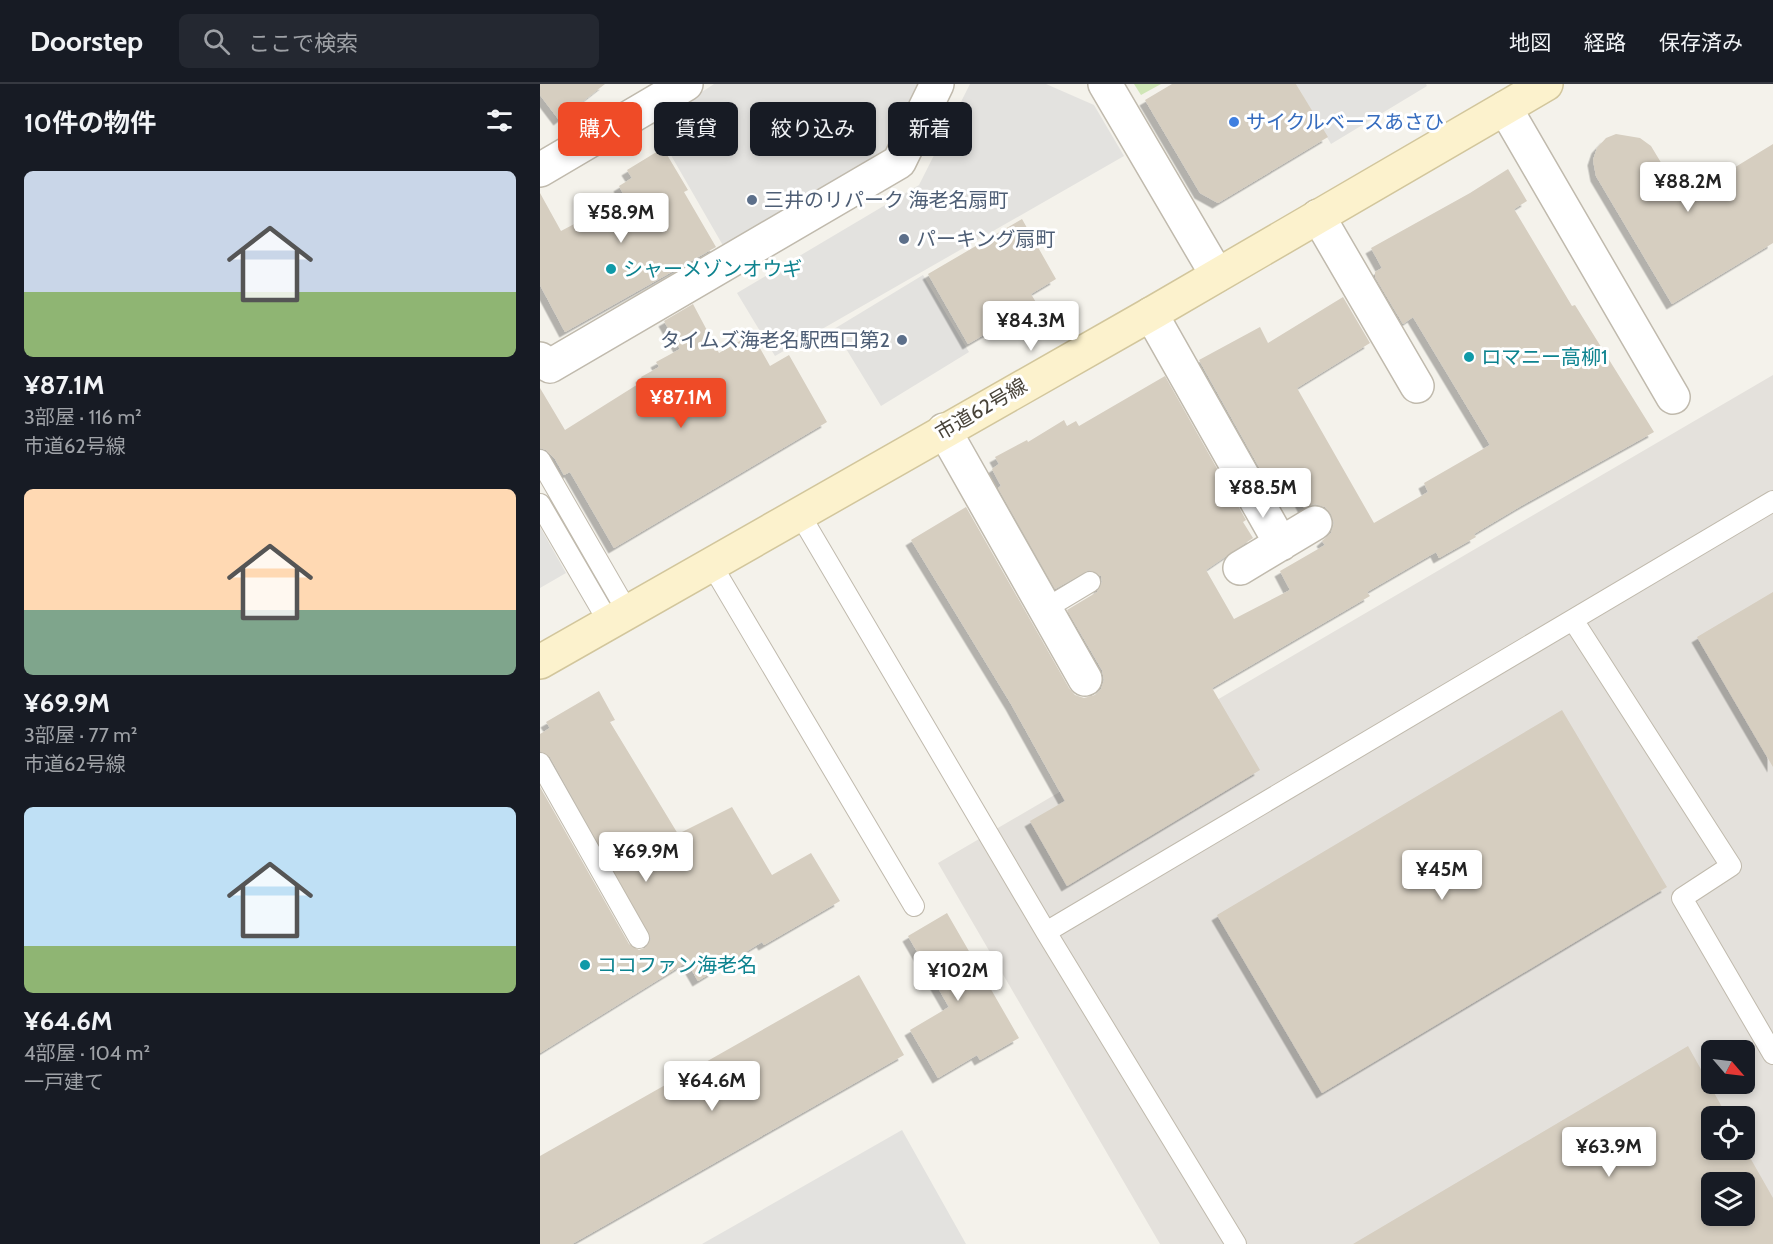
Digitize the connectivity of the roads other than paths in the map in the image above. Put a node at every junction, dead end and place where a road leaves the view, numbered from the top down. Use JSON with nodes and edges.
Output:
{"nodes":[{"id":1,"x":686,"y":84,"type":"edge"},
{"id":2,"x":938,"y":84,"type":"edge"},
{"id":3,"x":1105,"y":84,"type":"edge"},
{"id":4,"x":1546,"y":84,"type":"edge"},
{"id":5,"x":1505,"y":108,"type":"junction"},
{"id":6,"x":540,"y":170,"type":"edge"},
{"id":7,"x":1318,"y":216,"type":"junction"},
{"id":8,"x":1217,"y":275,"type":"junction"},
{"id":9,"x":1150,"y":314,"type":"junction"},
{"id":10,"x":540,"y":358,"type":"edge"},
{"id":11,"x":1417,"y":386,"type":"dead end"},
{"id":12,"x":1673,"y":397,"type":"dead end"},
{"id":13,"x":944,"y":430,"type":"junction"},
{"id":14,"x":540,"y":460,"type":"edge"},
{"id":15,"x":1773,"y":501,"type":"edge"},
{"id":16,"x":540,"y":504,"type":"edge"},
{"id":17,"x":799,"y":513,"type":"junction"},
{"id":18,"x":1315,"y":523,"type":"dead end"},
{"id":19,"x":1281,"y":544,"type":"junction"},
{"id":20,"x":710,"y":562,"type":"junction"},
{"id":21,"x":1240,"y":568,"type":"dead end"},
{"id":22,"x":1090,"y":582,"type":"dead end"},
{"id":23,"x":1045,"y":609,"type":"junction"},
{"id":24,"x":617,"y":616,"type":"junction"},
{"id":25,"x":1573,"y":620,"type":"junction"},
{"id":26,"x":540,"y":662,"type":"edge"},
{"id":27,"x":1085,"y":679,"type":"dead end"},
{"id":28,"x":540,"y":763,"type":"edge"},
{"id":29,"x":914,"y":906,"type":"dead end"},
{"id":30,"x":1046,"y":932,"type":"junction"},
{"id":31,"x":639,"y":938,"type":"dead end"},
{"id":32,"x":1773,"y":1054,"type":"edge"},
{"id":33,"x":1236,"y":1244,"type":"edge"}],
"edges":[{"from":1,"to":6,"type":"street"},
{"from":2,"to":10,"type":"street"},
{"from":3,"to":8,"type":"street"},
{"from":4,"to":5,"type":"street","name":"市道62号線"},
{"from":5,"to":7,"type":"street","name":"市道62号線"},
{"from":5,"to":12,"type":"street"},
{"from":7,"to":8,"type":"street","name":"市道62号線"},
{"from":7,"to":11,"type":"street"},
{"from":8,"to":9,"type":"street","name":"市道62号線"},
{"from":9,"to":13,"type":"street","name":"市道62号線"},
{"from":9,"to":19,"type":"street"},
{"from":13,"to":17,"type":"street","name":"市道62号線"},
{"from":13,"to":23,"type":"street"},
{"from":14,"to":24,"type":"lane"},
{"from":15,"to":25,"type":"lane"},
{"from":16,"to":24,"type":"lane"},
{"from":17,"to":20,"type":"street","name":"市道62号線"},
{"from":17,"to":30,"type":"lane"},
{"from":18,"to":19,"type":"street"},
{"from":19,"to":21,"type":"street"},
{"from":20,"to":24,"type":"street","name":"市道62号線"},
{"from":20,"to":29,"type":"lane"},
{"from":22,"to":23,"type":"lane"},
{"from":23,"to":27,"type":"street"},
{"from":24,"to":26,"type":"street","name":"市道62号線"},
{"from":25,"to":30,"type":"lane"},
{"from":25,"to":32,"type":"lane"},
{"from":28,"to":31,"type":"lane"},
{"from":30,"to":33,"type":"lane"}]}
